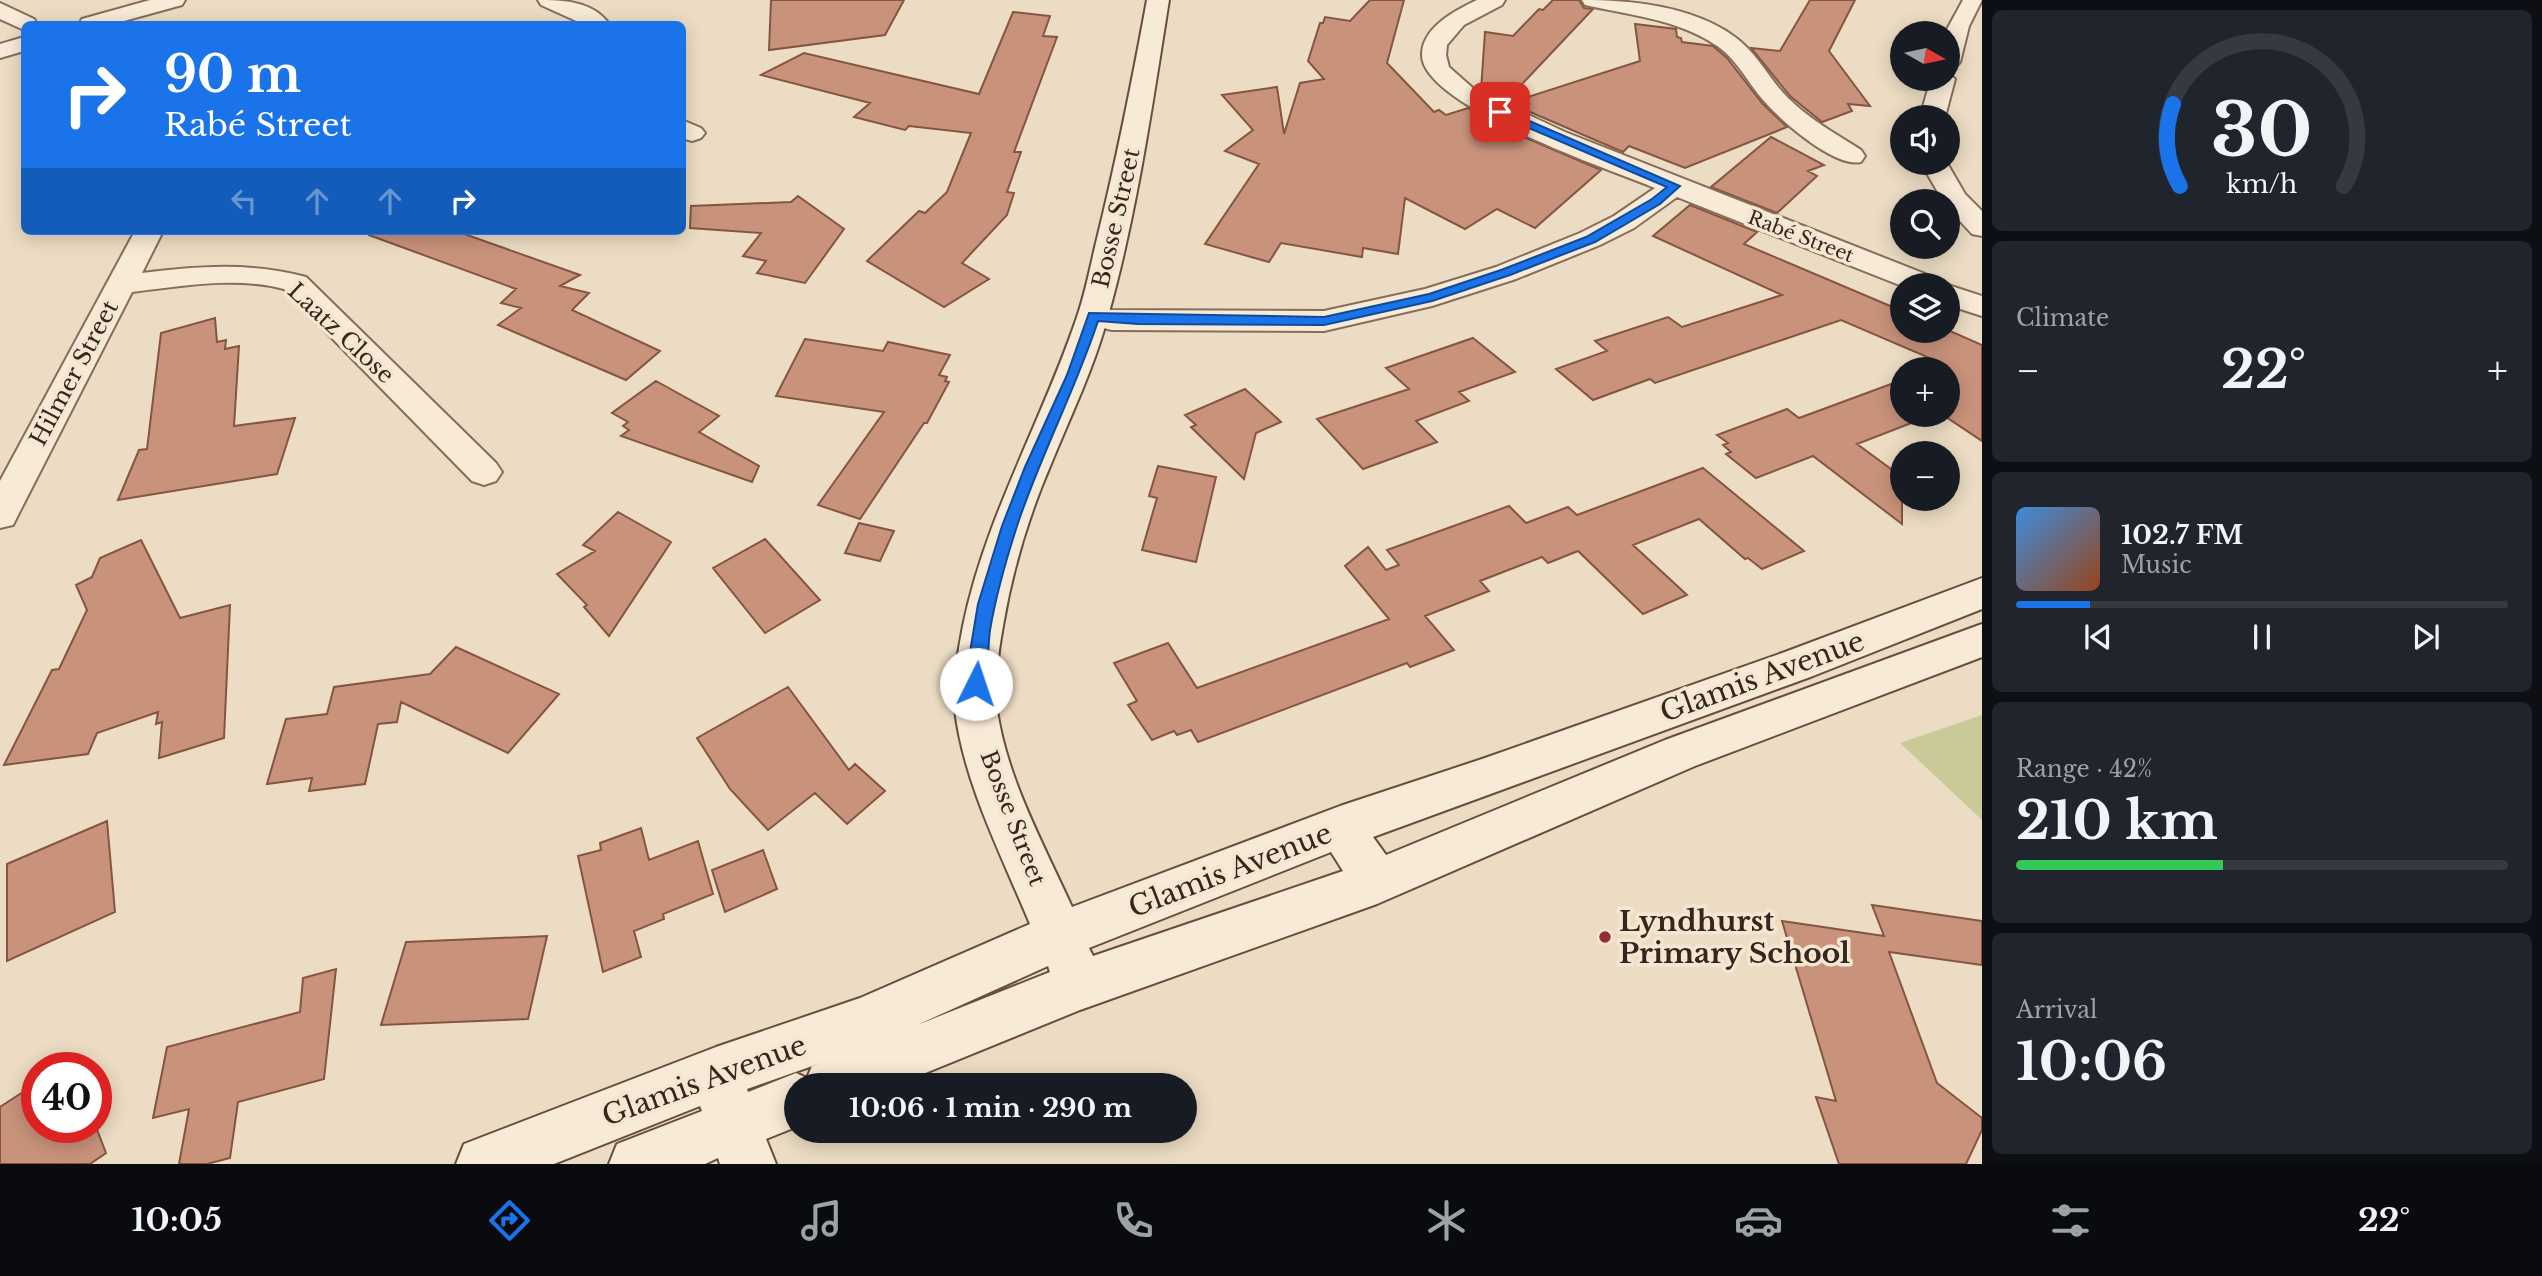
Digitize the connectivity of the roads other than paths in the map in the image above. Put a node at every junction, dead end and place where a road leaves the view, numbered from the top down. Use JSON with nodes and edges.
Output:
{"nodes":[{"id":1,"x":174,"y":0,"type":"edge"},
{"id":2,"x":549,"y":0,"type":"edge"},
{"id":3,"x":1158,"y":0,"type":"edge"},
{"id":4,"x":1494,"y":0,"type":"edge"},
{"id":5,"x":1593,"y":0,"type":"edge"},
{"id":6,"x":1973,"y":0,"type":"edge"},
{"id":7,"x":0,"y":10,"type":"edge"},
{"id":8,"x":21,"y":21,"type":"edge"},
{"id":9,"x":100,"y":21,"type":"edge"},
{"id":10,"x":593,"y":21,"type":"edge"},
{"id":11,"x":1960,"y":23,"type":"edge"},
{"id":12,"x":21,"y":45,"type":"edge"},
{"id":13,"x":0,"y":51,"type":"edge"},
{"id":14,"x":1852,"y":156,"type":"dead end"},
{"id":15,"x":1941,"y":175,"type":"edge"},
{"id":16,"x":1675,"y":186,"type":"junction"},
{"id":17,"x":1982,"y":228,"type":"edge"},
{"id":18,"x":147,"y":235,"type":"edge"},
{"id":19,"x":1896,"y":273,"type":"edge"},
{"id":20,"x":121,"y":284,"type":"junction"},
{"id":21,"x":1960,"y":298,"type":"edge"},
{"id":22,"x":1982,"y":307,"type":"edge"},
{"id":23,"x":1093,"y":316,"type":"junction"},
{"id":24,"x":484,"y":472,"type":"dead end"},
{"id":25,"x":0,"y":516,"type":"edge"},
{"id":26,"x":1982,"y":593,"type":"edge"},
{"id":27,"x":1982,"y":640,"type":"edge"},
{"id":28,"x":1652,"y":716,"type":"junction"},
{"id":29,"x":1680,"y":753,"type":"junction"},
{"id":30,"x":1485,"y":778,"type":"junction"},
{"id":31,"x":1519,"y":824,"type":"junction"},
{"id":32,"x":1340,"y":827,"type":"junction"},
{"id":33,"x":1377,"y":882,"type":"junction"},
{"id":34,"x":1059,"y":936,"type":"junction"},
{"id":35,"x":1080,"y":985,"type":"junction"},
{"id":36,"x":716,"y":1073,"type":"junction"},
{"id":37,"x":861,"y":1073,"type":"edge"},
{"id":38,"x":784,"y":1110,"type":"edge"},
{"id":39,"x":741,"y":1145,"type":"edge"},
{"id":40,"x":484,"y":1164,"type":"edge"},
{"id":41,"x":638,"y":1164,"type":"edge"}],
"edges":[{"from":1,"to":9,"type":"street"},
{"from":2,"to":10,"type":"street"},
{"from":3,"to":23,"type":"street","name":"Bosse Street"},
{"from":4,"to":16,"type":"street","name":"Rabé Street"},
{"from":5,"to":14,"type":"street"},
{"from":6,"to":11,"type":"street"},
{"from":7,"to":8,"type":"street"},
{"from":12,"to":13,"type":"street"},
{"from":15,"to":17,"type":"street"},
{"from":16,"to":19,"type":"street","name":"Rabé Street"},
{"from":16,"to":23,"type":"street"},
{"from":18,"to":20,"type":"street","name":"Hilmer Street"},
{"from":20,"to":24,"type":"street","name":"Laatz Close"},
{"from":20,"to":25,"type":"street","name":"Hilmer Street"},
{"from":21,"to":22,"type":"street"},
{"from":23,"to":34,"type":"street","name":"Bosse Street"},
{"from":26,"to":28,"type":"street","name":"Glamis Avenue"},
{"from":27,"to":29,"type":"street","name":"Glamis Avenue"},
{"from":28,"to":29,"type":"street"},
{"from":28,"to":30,"type":"street","name":"Glamis Avenue"},
{"from":29,"to":31,"type":"street","name":"Glamis Avenue"},
{"from":30,"to":31,"type":"street"},
{"from":30,"to":32,"type":"street","name":"Glamis Avenue"},
{"from":31,"to":33,"type":"street","name":"Glamis Avenue"},
{"from":32,"to":33,"type":"street"},
{"from":32,"to":34,"type":"street","name":"Glamis Avenue"},
{"from":33,"to":35,"type":"street","name":"Glamis Avenue"},
{"from":34,"to":35,"type":"street","name":"Bosse Street"},
{"from":34,"to":36,"type":"street","name":"Glamis Avenue"},
{"from":35,"to":37,"type":"street","name":"Glamis Avenue"},
{"from":36,"to":39,"type":"street"},
{"from":36,"to":40,"type":"street","name":"Glamis Avenue"},
{"from":38,"to":39,"type":"street","name":"Glamis Avenue"},
{"from":39,"to":41,"type":"street","name":"Glamis Avenue"}]}
